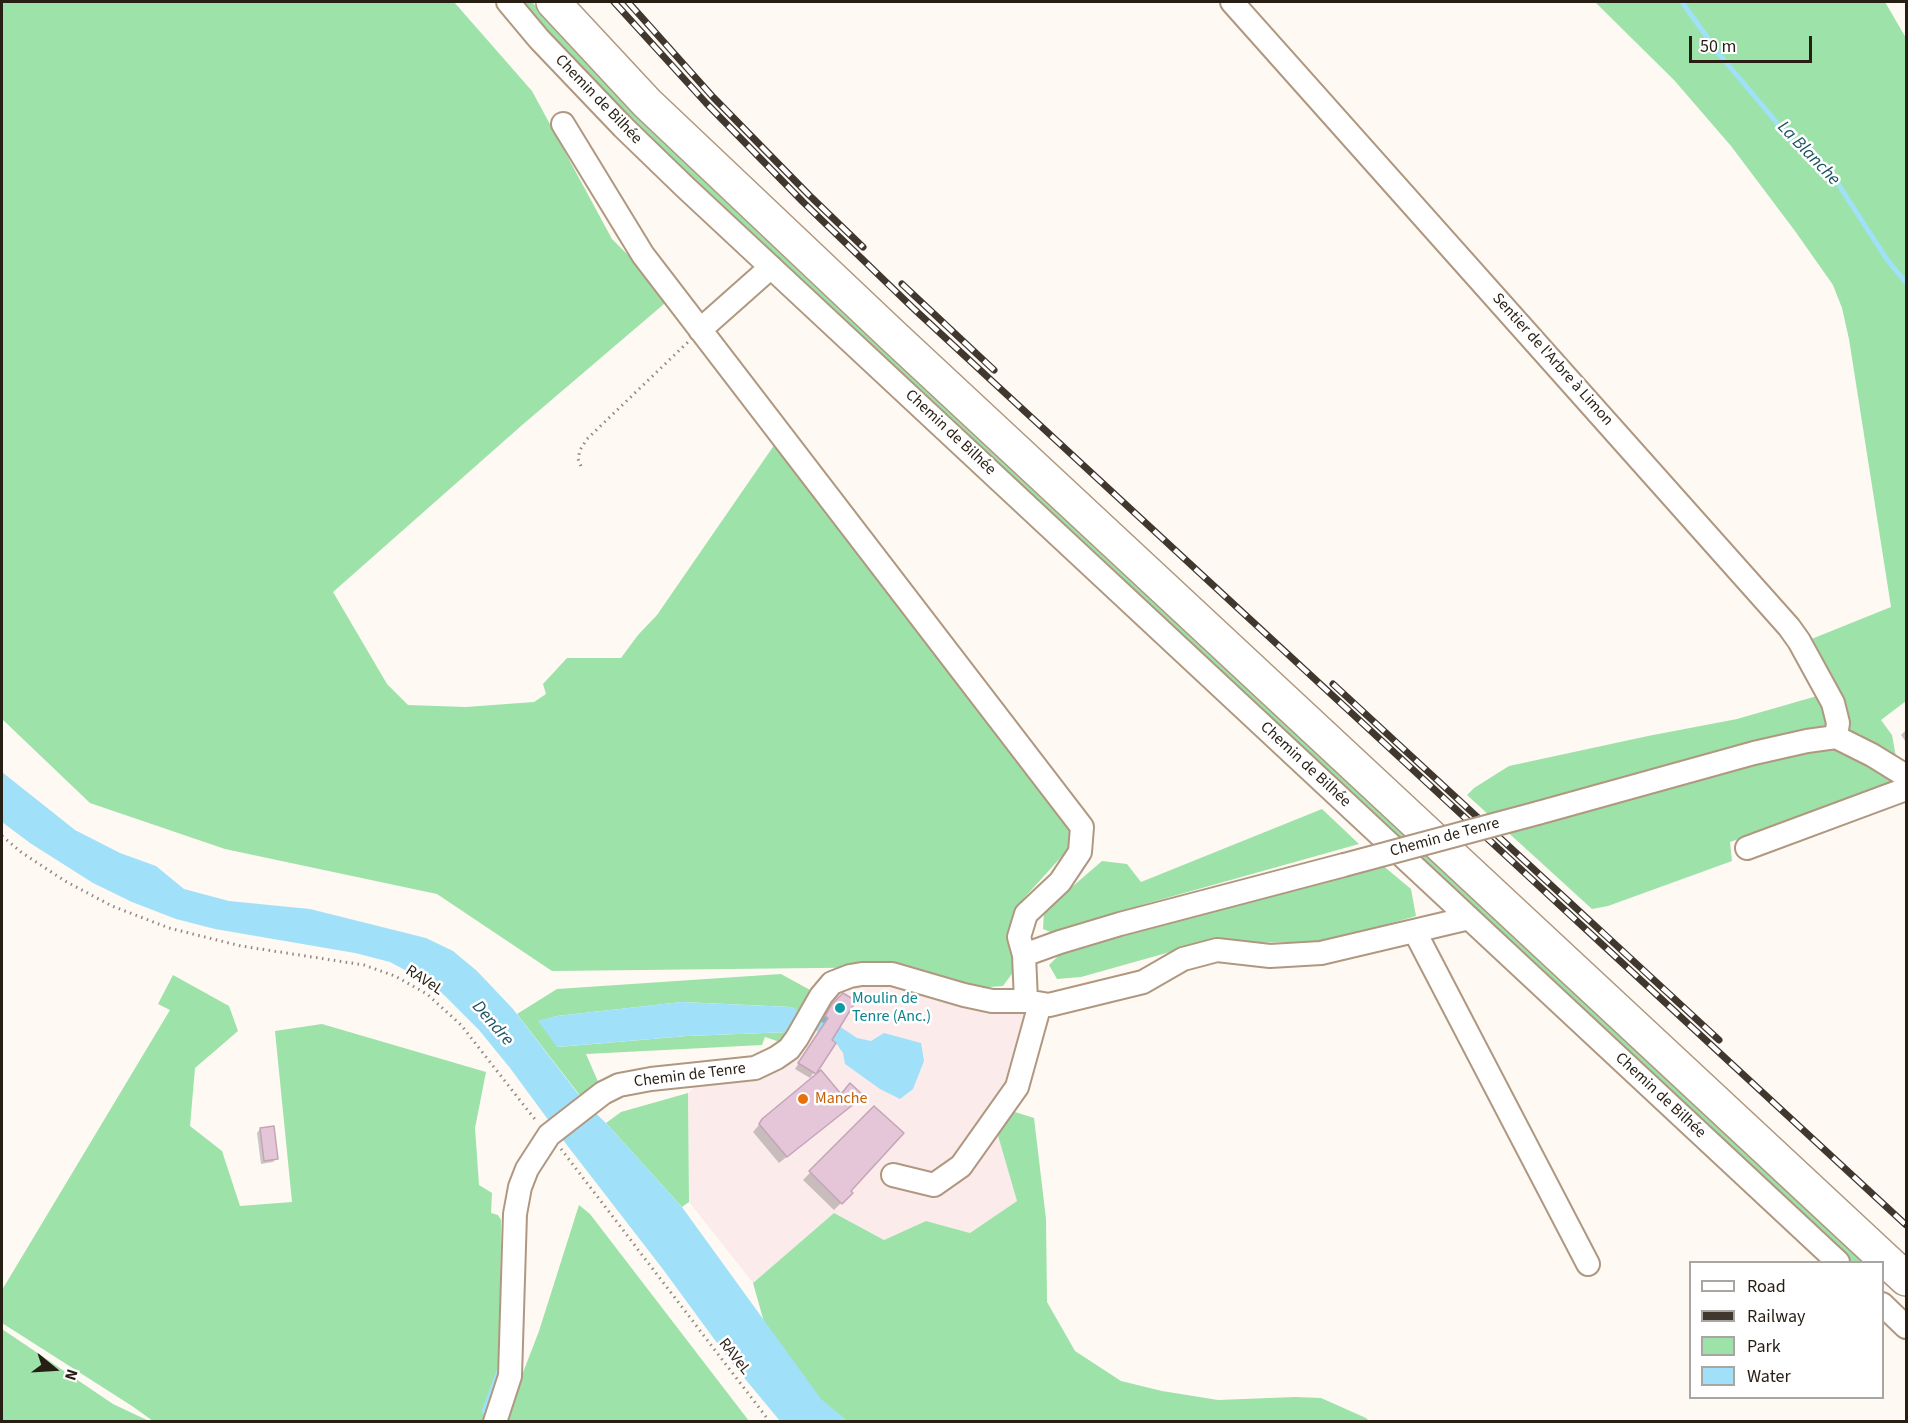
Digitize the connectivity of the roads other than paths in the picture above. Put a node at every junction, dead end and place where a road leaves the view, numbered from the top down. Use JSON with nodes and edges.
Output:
{"nodes":[{"id":1,"x":508,"y":2,"type":"edge"},
{"id":2,"x":553,"y":2,"type":"edge"},
{"id":3,"x":1232,"y":2,"type":"edge"},
{"id":4,"x":563,"y":124,"type":"dead end"},
{"id":5,"x":771,"y":267,"type":"junction"},
{"id":6,"x":700,"y":330,"type":"junction"},
{"id":7,"x":1836,"y":737,"type":"junction"},
{"id":8,"x":1906,"y":776,"type":"edge"},
{"id":9,"x":1906,"y":789,"type":"edge"},
{"id":10,"x":1747,"y":848,"type":"dead end"},
{"id":11,"x":1469,"y":918,"type":"junction"},
{"id":12,"x":1415,"y":932,"type":"junction"},
{"id":13,"x":1024,"y":955,"type":"junction"},
{"id":14,"x":1033,"y":1003,"type":"junction"},
{"id":15,"x":893,"y":1175,"type":"dead end"},
{"id":16,"x":1836,"y":1261,"type":"edge"},
{"id":17,"x":1588,"y":1264,"type":"dead end"},
{"id":18,"x":1906,"y":1279,"type":"edge"},
{"id":19,"x":1884,"y":1306,"type":"edge"},
{"id":20,"x":1906,"y":1327,"type":"edge"},
{"id":21,"x":495,"y":1422,"type":"edge"}],
"edges":[{"from":1,"to":5,"type":"street","name":"Chemin de Bilhée"},
{"from":2,"to":18,"type":"highway"},
{"from":3,"to":7,"type":"street","name":"Sentier de l'Arbre à Limon"},
{"from":4,"to":6,"type":"street"},
{"from":5,"to":6,"type":"street"},
{"from":5,"to":11,"type":"street","name":"Chemin de Bilhée"},
{"from":6,"to":13,"type":"street"},
{"from":7,"to":8,"type":"street"},
{"from":7,"to":13,"type":"street","name":"Chemin de Tenre","bridge":true},
{"from":9,"to":10,"type":"street"},
{"from":11,"to":12,"type":"street","name":"Chemin de Tenre"},
{"from":11,"to":16,"type":"street","name":"Chemin de Bilhée"},
{"from":12,"to":14,"type":"street","name":"Chemin de Tenre"},
{"from":12,"to":17,"type":"street"},
{"from":13,"to":14,"type":"street"},
{"from":14,"to":15,"type":"street"},
{"from":14,"to":21,"type":"street","name":"Chemin de Tenre"},
{"from":19,"to":20,"type":"street"}]}
